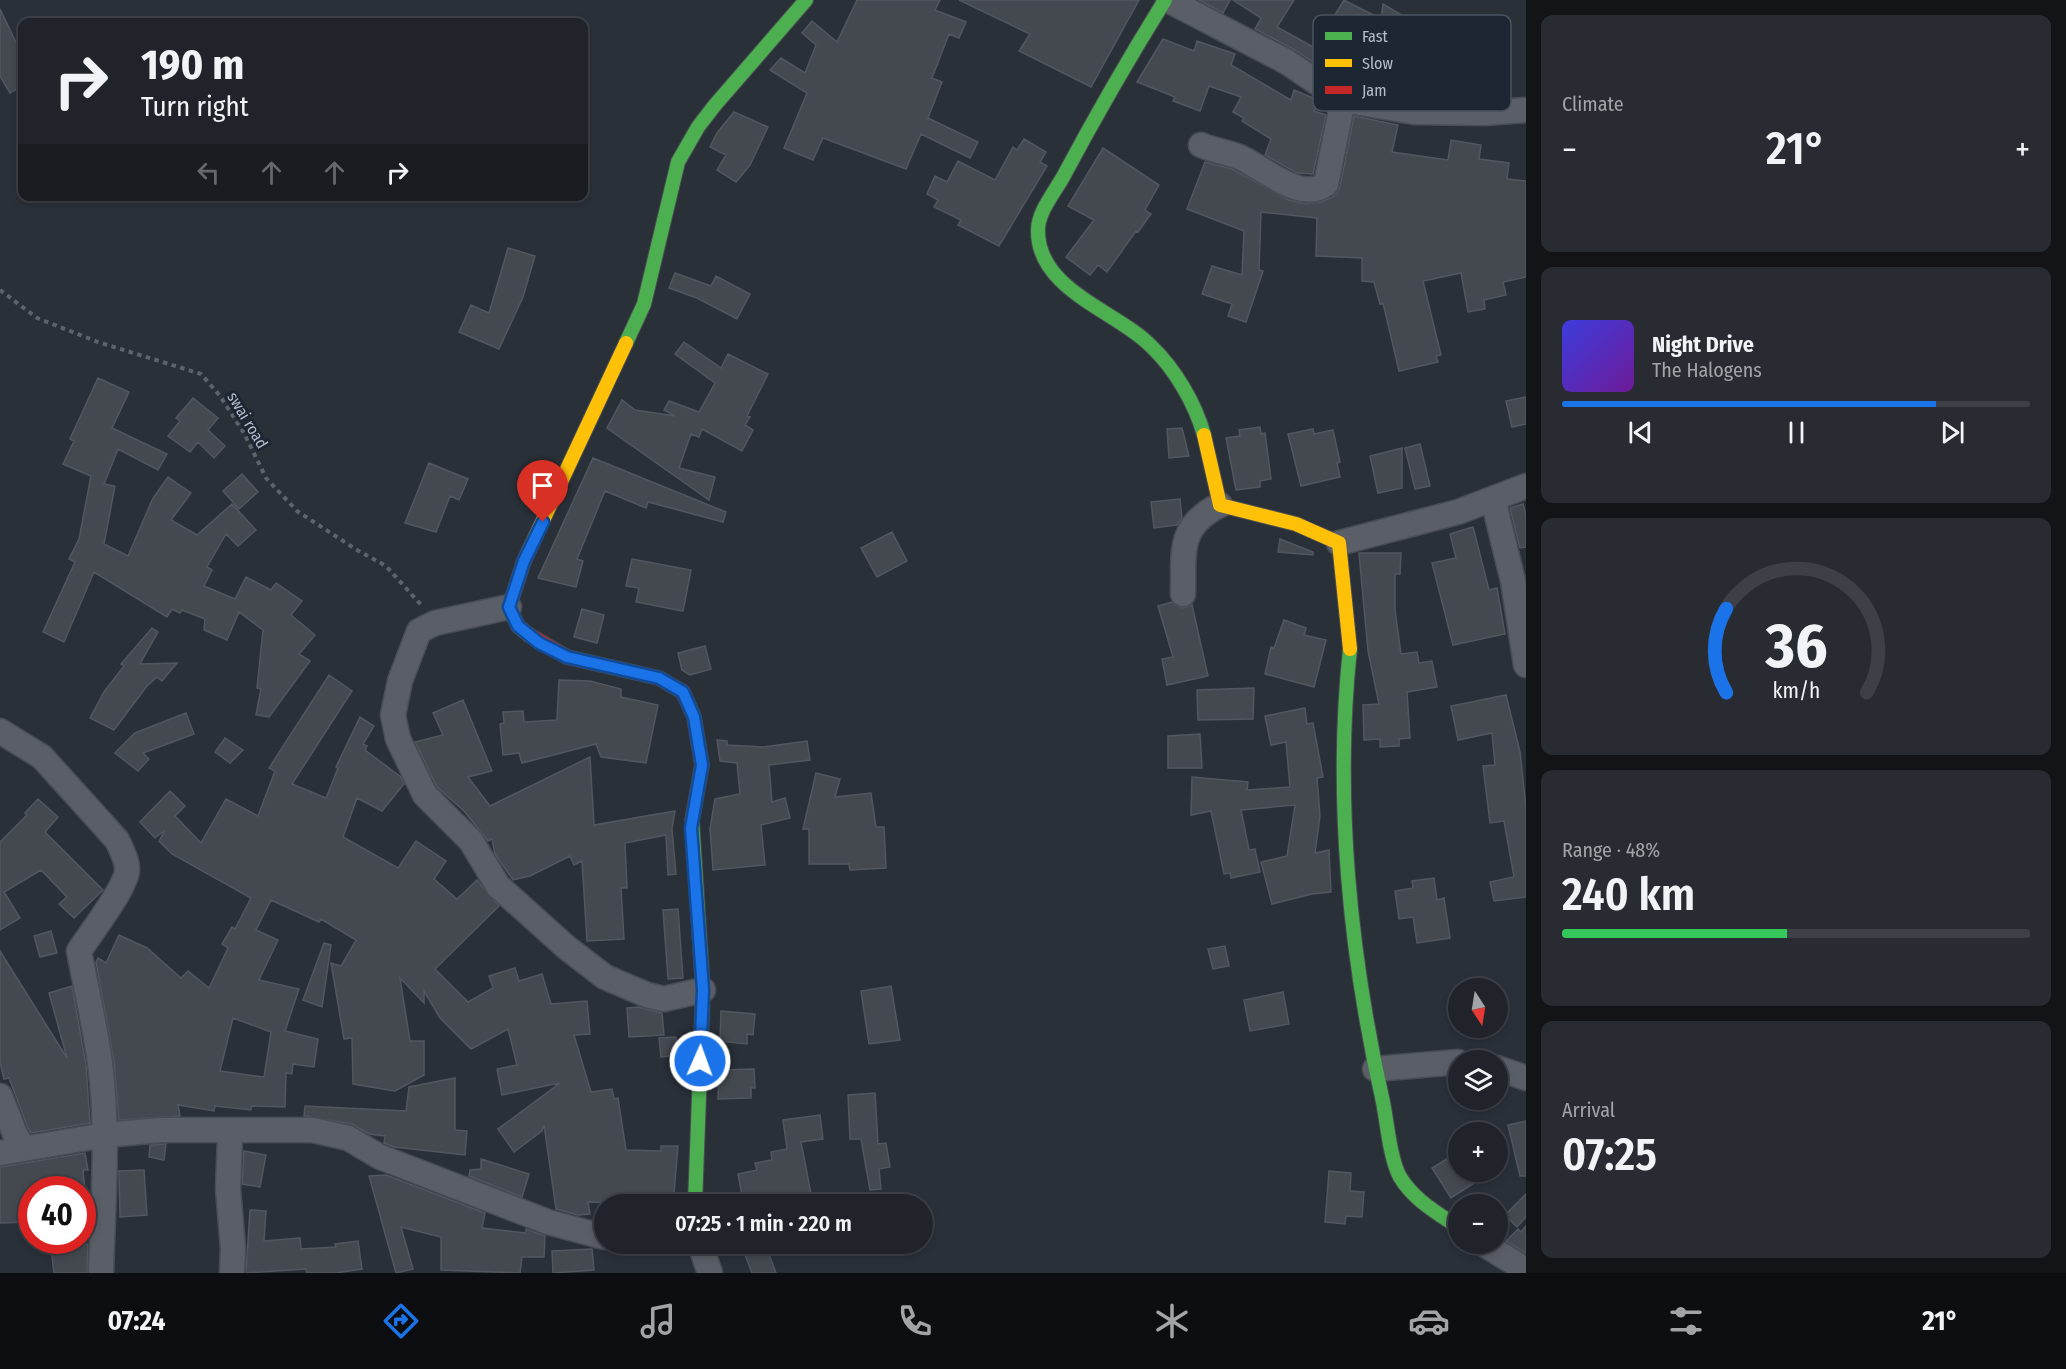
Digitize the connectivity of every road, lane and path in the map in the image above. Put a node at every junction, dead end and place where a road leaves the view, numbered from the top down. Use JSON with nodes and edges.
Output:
{"nodes":[{"id":1,"x":806,"y":0,"type":"edge"},
{"id":2,"x":1167,"y":0,"type":"edge"},
{"id":3,"x":1313,"y":80,"type":"edge"},
{"id":4,"x":1526,"y":110,"type":"edge"},
{"id":5,"x":1341,"y":111,"type":"edge"},
{"id":6,"x":1408,"y":111,"type":"edge"},
{"id":7,"x":1201,"y":145,"type":"dead end"},
{"id":8,"x":0,"y":290,"type":"edge"},
{"id":9,"x":1526,"y":486,"type":"edge"},
{"id":10,"x":1493,"y":499,"type":"junction"},
{"id":11,"x":1220,"y":505,"type":"junction"},
{"id":12,"x":1339,"y":543,"type":"junction"},
{"id":13,"x":1183,"y":594,"type":"dead end"},
{"id":14,"x":509,"y":607,"type":"junction"},
{"id":15,"x":435,"y":622,"type":"junction"},
{"id":16,"x":1526,"y":665,"type":"edge"},
{"id":17,"x":0,"y":731,"type":"edge"},
{"id":18,"x":703,"y":990,"type":"junction"},
{"id":19,"x":1448,"y":1063,"type":"edge"},
{"id":20,"x":1375,"y":1069,"type":"junction"},
{"id":21,"x":1508,"y":1072,"type":"edge"},
{"id":22,"x":1526,"y":1078,"type":"edge"},
{"id":23,"x":0,"y":1096,"type":"edge"},
{"id":24,"x":105,"y":1134,"type":"junction"},
{"id":25,"x":230,"y":1137,"type":"dead end"},
{"id":26,"x":23,"y":1148,"type":"junction"},
{"id":27,"x":0,"y":1153,"type":"edge"},
{"id":28,"x":695,"y":1194,"type":"edge"},
{"id":29,"x":1448,"y":1221,"type":"edge"},
{"id":30,"x":594,"y":1234,"type":"edge"},
{"id":31,"x":703,"y":1254,"type":"edge"},
{"id":32,"x":1500,"y":1254,"type":"edge"},
{"id":33,"x":1526,"y":1270,"type":"edge"},
{"id":34,"x":101,"y":1273,"type":"edge"},
{"id":35,"x":232,"y":1273,"type":"edge"},
{"id":36,"x":710,"y":1273,"type":"edge"}],
"edges":[{"from":1,"to":14,"type":"street"},
{"from":2,"to":3,"type":"street"},
{"from":2,"to":11,"type":"street"},
{"from":4,"to":6,"type":"street"},
{"from":5,"to":7,"type":"street"},
{"from":8,"to":15,"type":"path","name":"swai road"},
{"from":9,"to":10,"type":"street"},
{"from":10,"to":12,"type":"street"},
{"from":10,"to":16,"type":"street"},
{"from":11,"to":12,"type":"street"},
{"from":11,"to":13,"type":"street"},
{"from":12,"to":20,"type":"street"},
{"from":14,"to":15,"type":"street"},
{"from":14,"to":18,"type":"street"},
{"from":15,"to":18,"type":"street"},
{"from":17,"to":24,"type":"street"},
{"from":18,"to":28,"type":"street"},
{"from":19,"to":20,"type":"street"},
{"from":20,"to":29,"type":"street"},
{"from":21,"to":22,"type":"street"},
{"from":23,"to":26,"type":"street"},
{"from":24,"to":26,"type":"street"},
{"from":24,"to":30,"type":"street"},
{"from":24,"to":34,"type":"street"},
{"from":25,"to":35,"type":"street"},
{"from":26,"to":27,"type":"street"},
{"from":31,"to":36,"type":"street"},
{"from":32,"to":33,"type":"street"}]}
